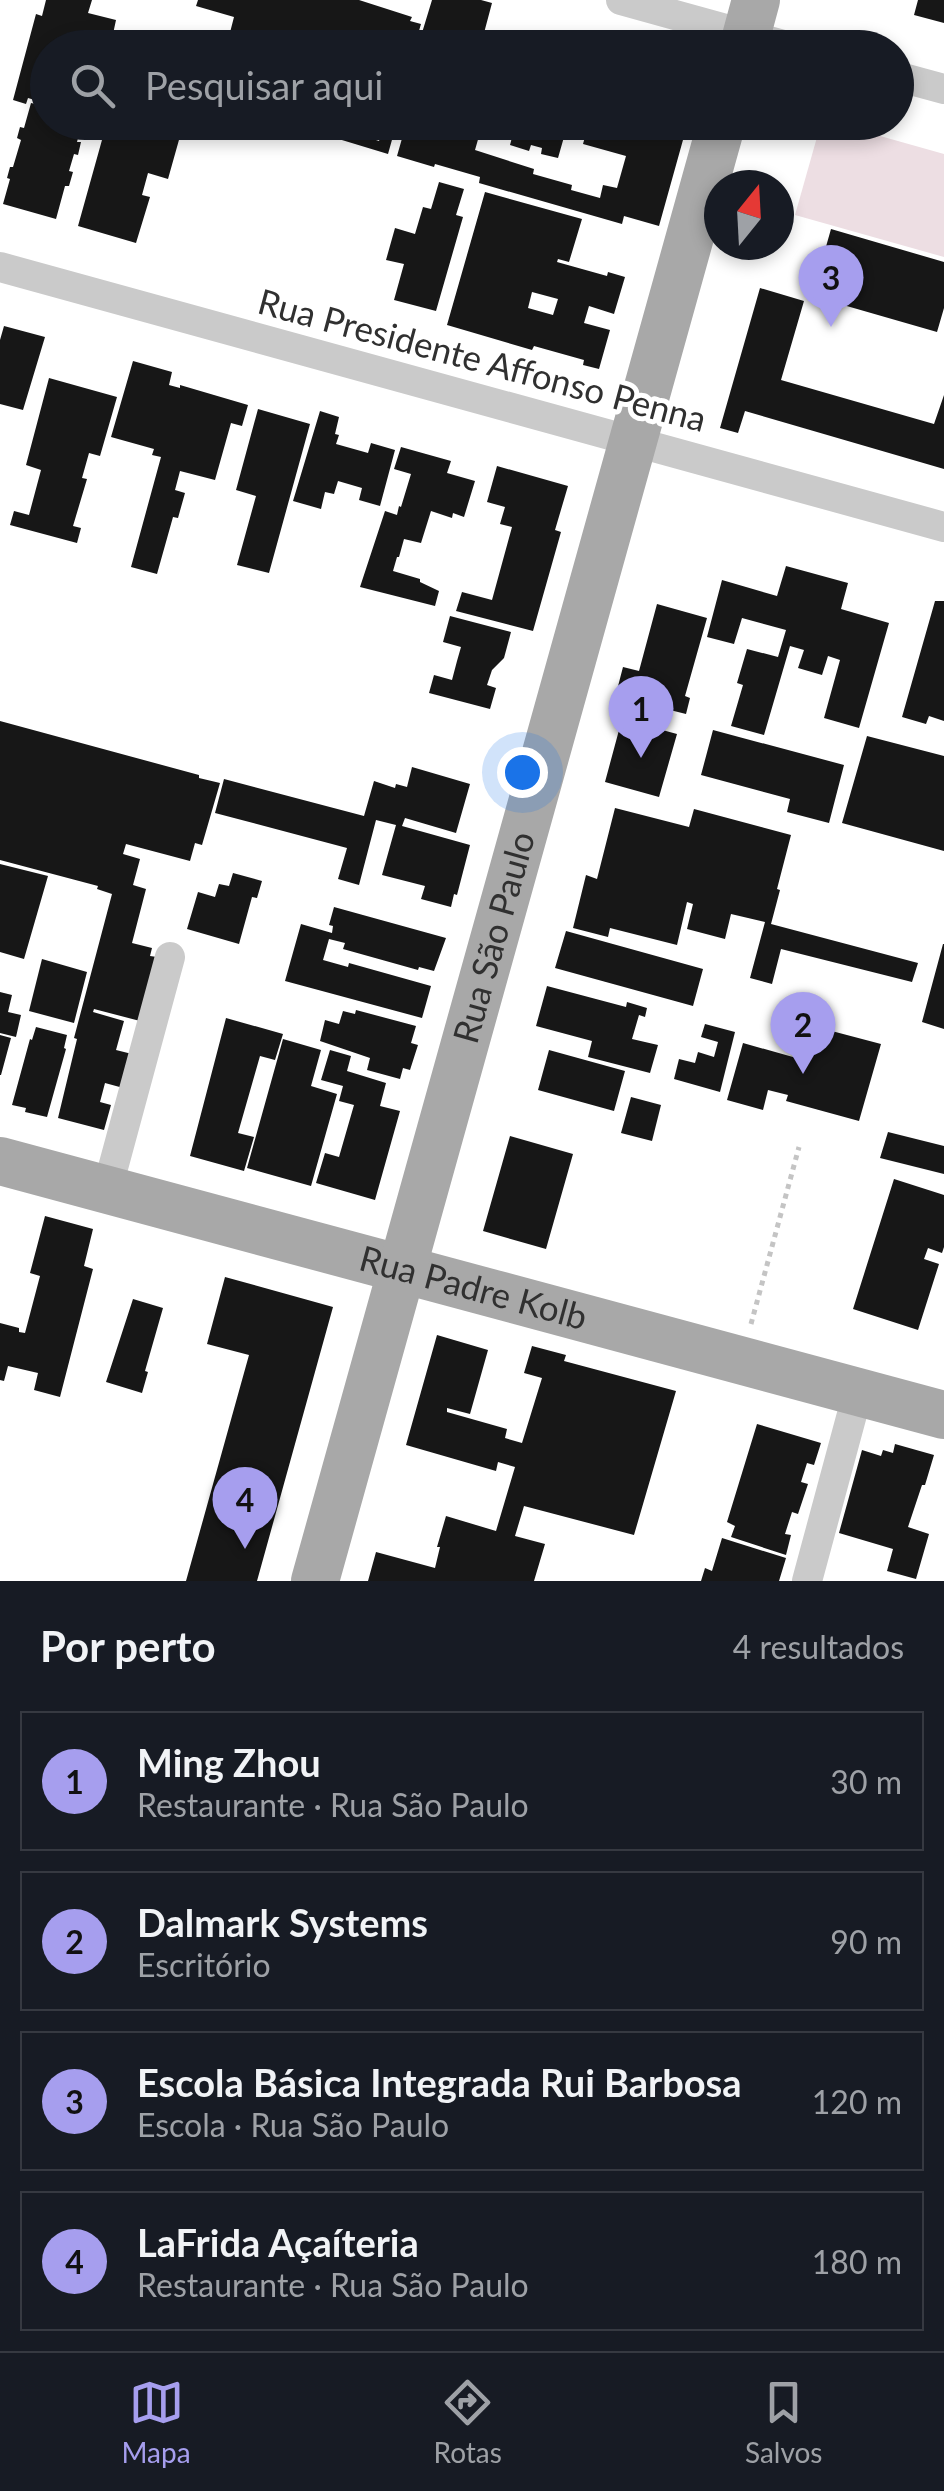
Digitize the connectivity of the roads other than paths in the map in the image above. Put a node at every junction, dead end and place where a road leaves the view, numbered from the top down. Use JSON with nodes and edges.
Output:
{"nodes":[{"id":1,"x":621,"y":0,"type":"edge"},
{"id":2,"x":749,"y":27,"type":"edge"},
{"id":3,"x":914,"y":81,"type":"edge"},
{"id":4,"x":944,"y":89,"type":"edge"},
{"id":5,"x":717,"y":140,"type":"edge"},
{"id":6,"x":0,"y":267,"type":"edge"},
{"id":7,"x":633,"y":442,"type":"junction"},
{"id":8,"x":944,"y":527,"type":"edge"},
{"id":9,"x":170,"y":957,"type":"dead end"},
{"id":10,"x":0,"y":1161,"type":"edge"},
{"id":11,"x":107,"y":1190,"type":"junction"},
{"id":12,"x":402,"y":1270,"type":"junction"},
{"id":13,"x":858,"y":1392,"type":"junction"},
{"id":14,"x":944,"y":1415,"type":"edge"},
{"id":15,"x":315,"y":1581,"type":"edge"},
{"id":16,"x":807,"y":1581,"type":"edge"}],
"edges":[{"from":1,"to":2,"type":"street"},
{"from":3,"to":4,"type":"street"},
{"from":5,"to":7,"type":"main road","name":"Rua São Paulo"},
{"from":6,"to":7,"type":"street","name":"Rua Presidente Affonso Penna"},
{"from":7,"to":8,"type":"street","name":"Rua Presidente Affonso Penna"},
{"from":7,"to":12,"type":"main road","name":"Rua São Paulo"},
{"from":9,"to":11,"type":"street"},
{"from":10,"to":11,"type":"main road","name":"Rua Padre Kolb"},
{"from":11,"to":12,"type":"main road","name":"Rua Padre Kolb"},
{"from":12,"to":13,"type":"main road","name":"Rua Padre Kolb"},
{"from":12,"to":15,"type":"main road","name":"Rua São Paulo"},
{"from":13,"to":14,"type":"main road","name":"Rua Padre Kolb"},
{"from":13,"to":16,"type":"street"}]}
